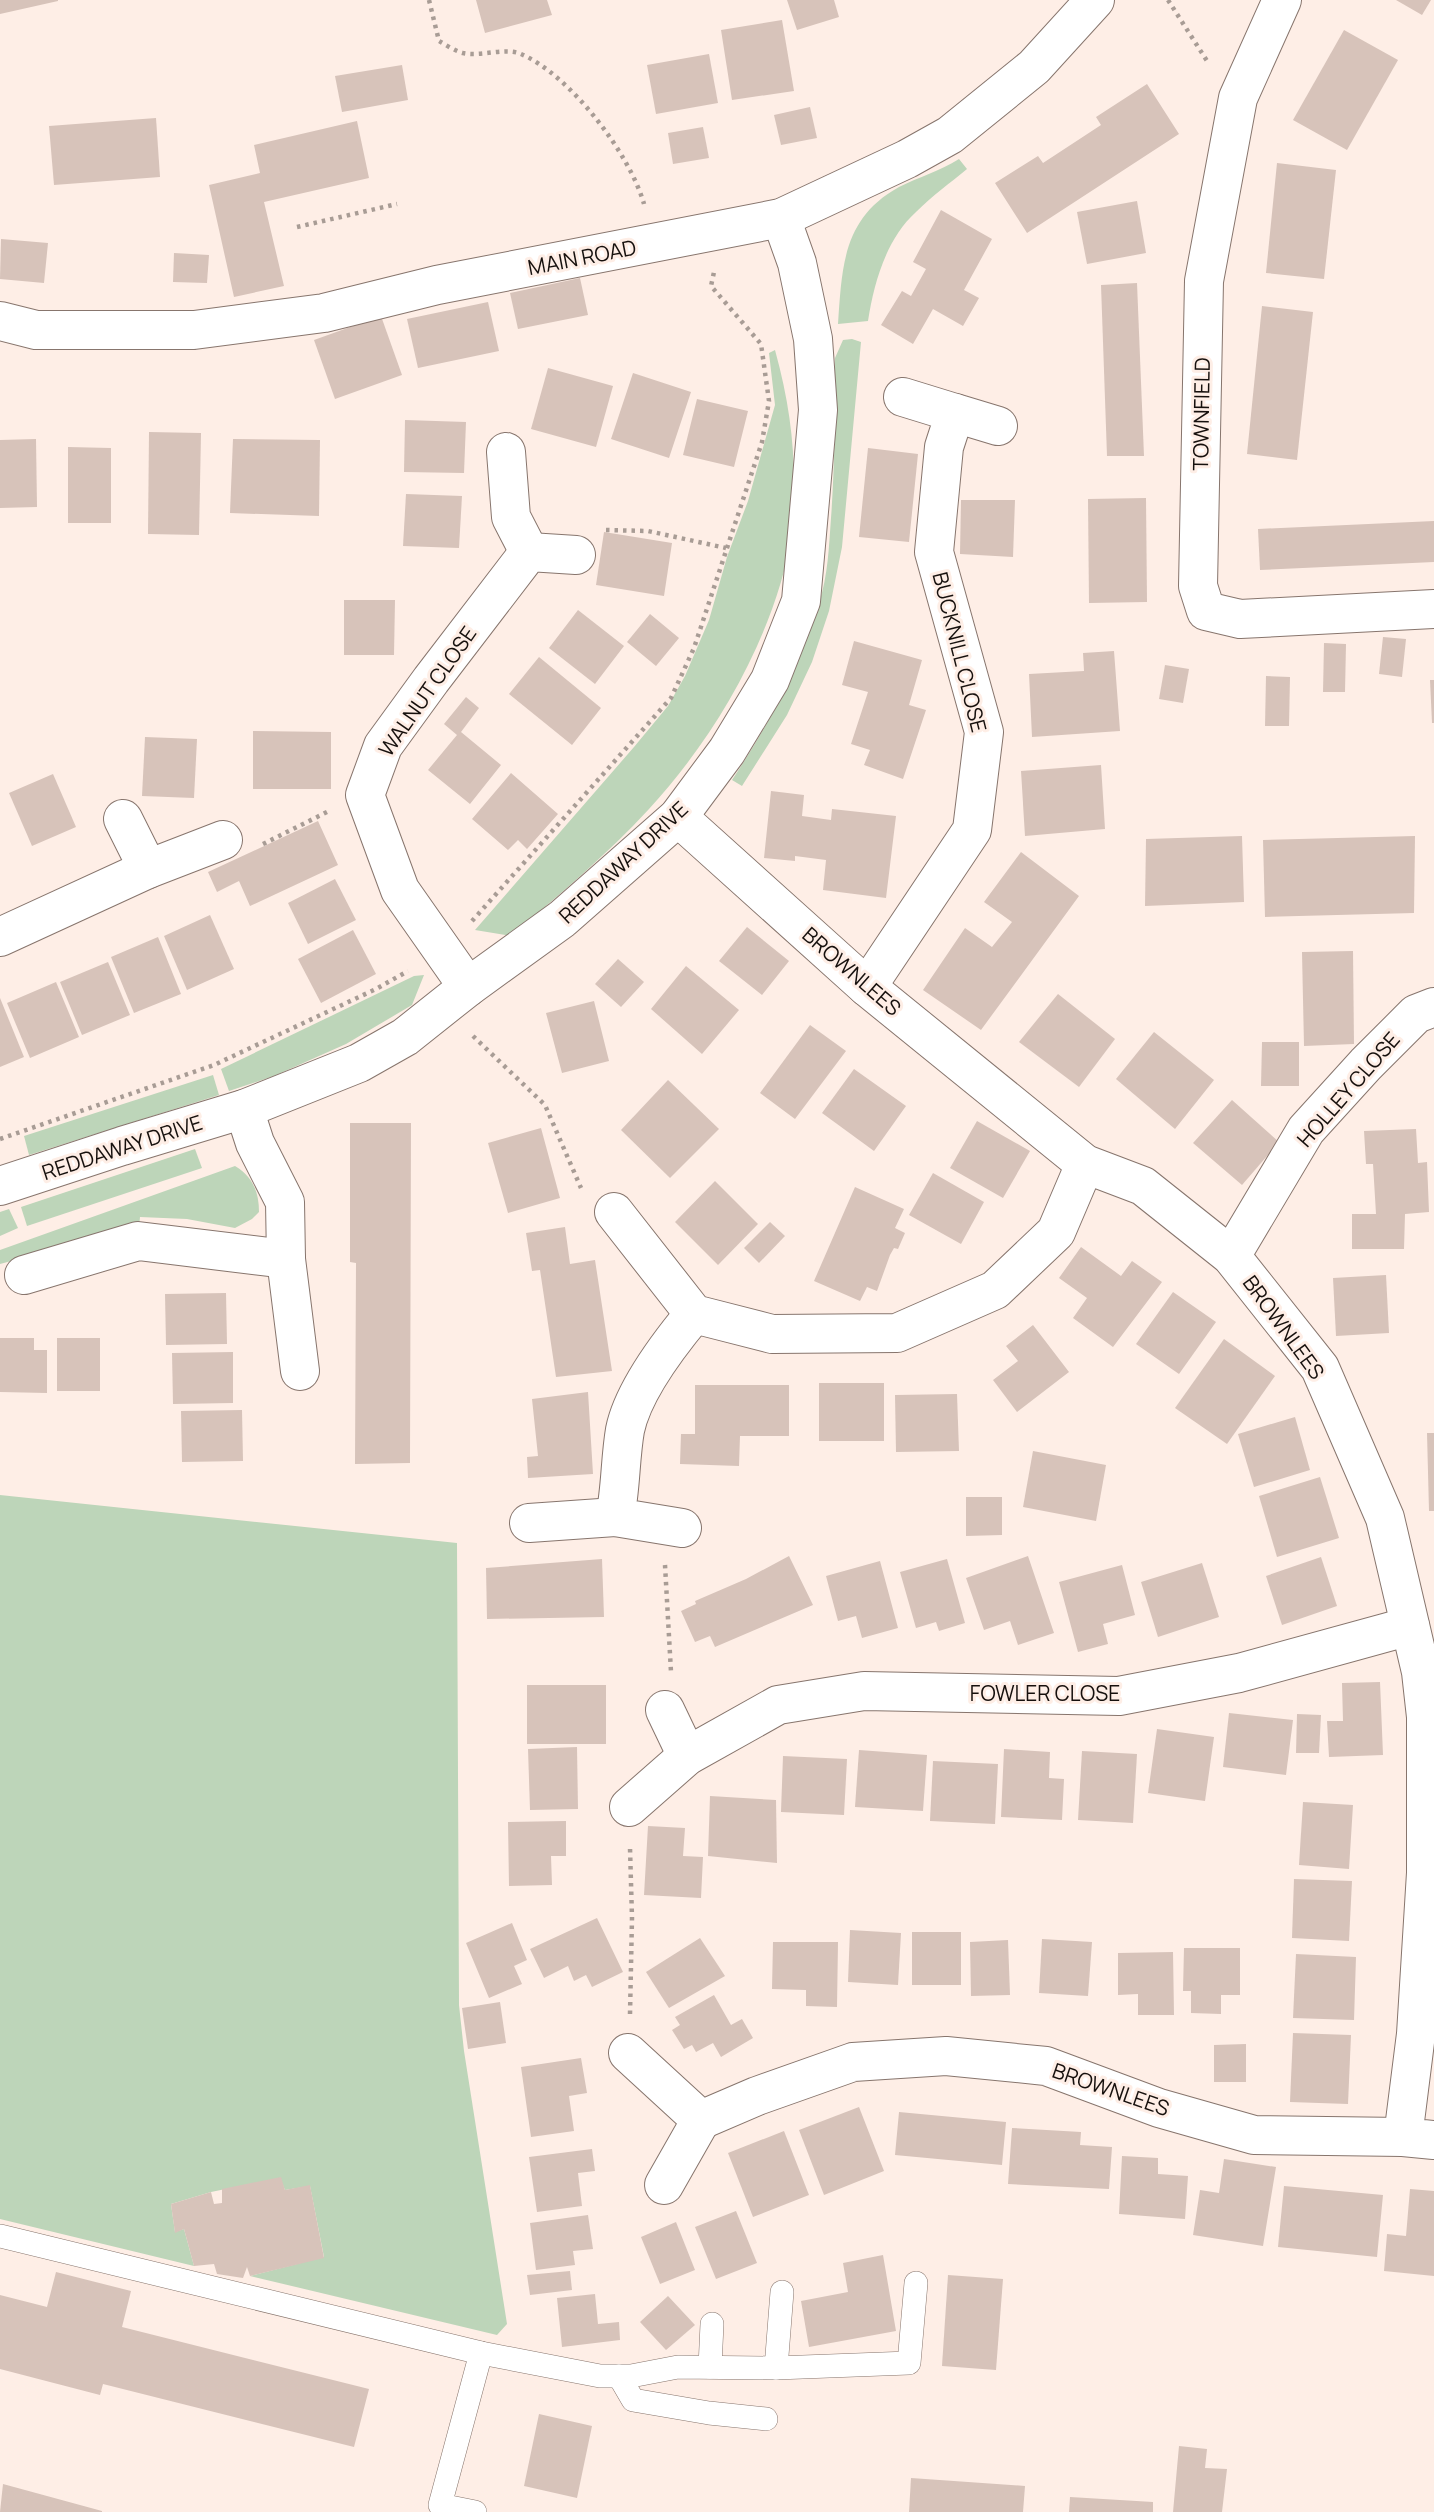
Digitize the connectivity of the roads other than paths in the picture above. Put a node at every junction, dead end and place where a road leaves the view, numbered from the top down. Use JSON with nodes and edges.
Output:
{"nodes":[{"id":1,"x":1095,"y":0,"type":"edge"},
{"id":2,"x":1282,"y":0,"type":"edge"},
{"id":3,"x":781,"y":218,"type":"junction"},
{"id":4,"x":0,"y":321,"type":"edge"},
{"id":5,"x":903,"y":397,"type":"dead end"},
{"id":6,"x":955,"y":413,"type":"junction"},
{"id":7,"x":998,"y":426,"type":"dead end"},
{"id":8,"x":506,"y":452,"type":"dead end"},
{"id":9,"x":529,"y":552,"type":"junction"},
{"id":10,"x":576,"y":555,"type":"road end"},
{"id":11,"x":1434,"y":609,"type":"edge"},
{"id":12,"x":678,"y":817,"type":"junction"},
{"id":13,"x":123,"y":819,"type":"dead end"},
{"id":14,"x":223,"y":840,"type":"road end"},
{"id":15,"x":148,"y":869,"type":"junction"},
{"id":16,"x":0,"y":937,"type":"edge"},
{"id":17,"x":867,"y":987,"type":"junction"},
{"id":18,"x":457,"y":997,"type":"junction"},
{"id":19,"x":1434,"y":1007,"type":"edge"},
{"id":20,"x":244,"y":1109,"type":"junction"},
{"id":21,"x":1085,"y":1164,"type":"junction"},
{"id":22,"x":0,"y":1186,"type":"edge"},
{"id":23,"x":614,"y":1212,"type":"road end"},
{"id":24,"x":1231,"y":1256,"type":"junction"},
{"id":25,"x":286,"y":1259,"type":"junction"},
{"id":26,"x":23,"y":1275,"type":"dead end"},
{"id":27,"x":694,"y":1314,"type":"junction"},
{"id":28,"x":300,"y":1371,"type":"dead end"},
{"id":29,"x":615,"y":1517,"type":"junction"},
{"id":30,"x":529,"y":1523,"type":"dead end"},
{"id":31,"x":672,"y":1526,"type":"road end"},
{"id":32,"x":1410,"y":1626,"type":"junction"},
{"id":33,"x":665,"y":1710,"type":"road end"},
{"id":34,"x":1430,"y":1716,"type":"edge"},
{"id":35,"x":687,"y":1756,"type":"junction"},
{"id":36,"x":629,"y":1807,"type":"road end"},
{"id":37,"x":628,"y":2053,"type":"road end"},
{"id":38,"x":701,"y":2120,"type":"junction"},
{"id":39,"x":1418,"y":2138,"type":"edge"},
{"id":40,"x":664,"y":2185,"type":"dead end"},
{"id":41,"x":0,"y":2236,"type":"edge"},
{"id":42,"x":916,"y":2283,"type":"dead end"},
{"id":43,"x":782,"y":2292,"type":"dead end"},
{"id":44,"x":712,"y":2324,"type":"dead end"},
{"id":45,"x":481,"y":2353,"type":"junction"},
{"id":46,"x":710,"y":2367,"type":"junction"},
{"id":47,"x":775,"y":2368,"type":"junction"},
{"id":48,"x":619,"y":2376,"type":"junction"},
{"id":49,"x":766,"y":2419,"type":"dead end"},
{"id":50,"x":475,"y":2512,"type":"edge"}],
"edges":[{"from":1,"to":3,"type":"street","name":"MAIN ROAD"},
{"from":2,"to":11,"type":"street","name":"TOWNFIELD"},
{"from":3,"to":4,"type":"street","name":"MAIN ROAD"},
{"from":3,"to":12,"type":"street","name":"REDDAWAY DRIVE"},
{"from":5,"to":6,"type":"street"},
{"from":6,"to":7,"type":"street"},
{"from":6,"to":17,"type":"street","name":"BUCKNILL CLOSE"},
{"from":8,"to":9,"type":"street"},
{"from":9,"to":10,"type":"street"},
{"from":9,"to":18,"type":"street","name":"WALNUT CLOSE"},
{"from":12,"to":17,"type":"street","name":"BROWNLEES"},
{"from":12,"to":18,"type":"street","name":"REDDAWAY DRIVE"},
{"from":13,"to":15,"type":"street"},
{"from":14,"to":15,"type":"street"},
{"from":15,"to":16,"type":"street"},
{"from":17,"to":21,"type":"street","name":"BROWNLEES"},
{"from":18,"to":20,"type":"street","name":"REDDAWAY DRIVE"},
{"from":19,"to":24,"type":"street","name":"HOLLEY CLOSE"},
{"from":20,"to":22,"type":"street","name":"REDDAWAY DRIVE"},
{"from":20,"to":25,"type":"street"},
{"from":21,"to":24,"type":"street","name":"BROWNLEES"},
{"from":21,"to":27,"type":"street"},
{"from":23,"to":27,"type":"street"},
{"from":24,"to":32,"type":"street","name":"BROWNLEES"},
{"from":25,"to":26,"type":"street"},
{"from":25,"to":28,"type":"street"},
{"from":27,"to":29,"type":"street"},
{"from":29,"to":30,"type":"street"},
{"from":29,"to":31,"type":"street"},
{"from":32,"to":34,"type":"street","name":"BROWNLEES"},
{"from":32,"to":35,"type":"street","name":"FOWLER CLOSE"},
{"from":33,"to":35,"type":"street"},
{"from":34,"to":39,"type":"street","name":"BROWNLEES"},
{"from":35,"to":36,"type":"street","name":"FOWLER CLOSE"},
{"from":37,"to":38,"type":"street"},
{"from":38,"to":39,"type":"street","name":"BROWNLEES"},
{"from":38,"to":40,"type":"street"},
{"from":41,"to":45,"type":"lane"},
{"from":42,"to":47,"type":"lane"},
{"from":43,"to":47,"type":"lane"},
{"from":44,"to":46,"type":"lane"},
{"from":45,"to":48,"type":"lane"},
{"from":45,"to":50,"type":"lane"},
{"from":46,"to":47,"type":"lane"},
{"from":46,"to":48,"type":"lane"},
{"from":48,"to":49,"type":"lane"}]}
